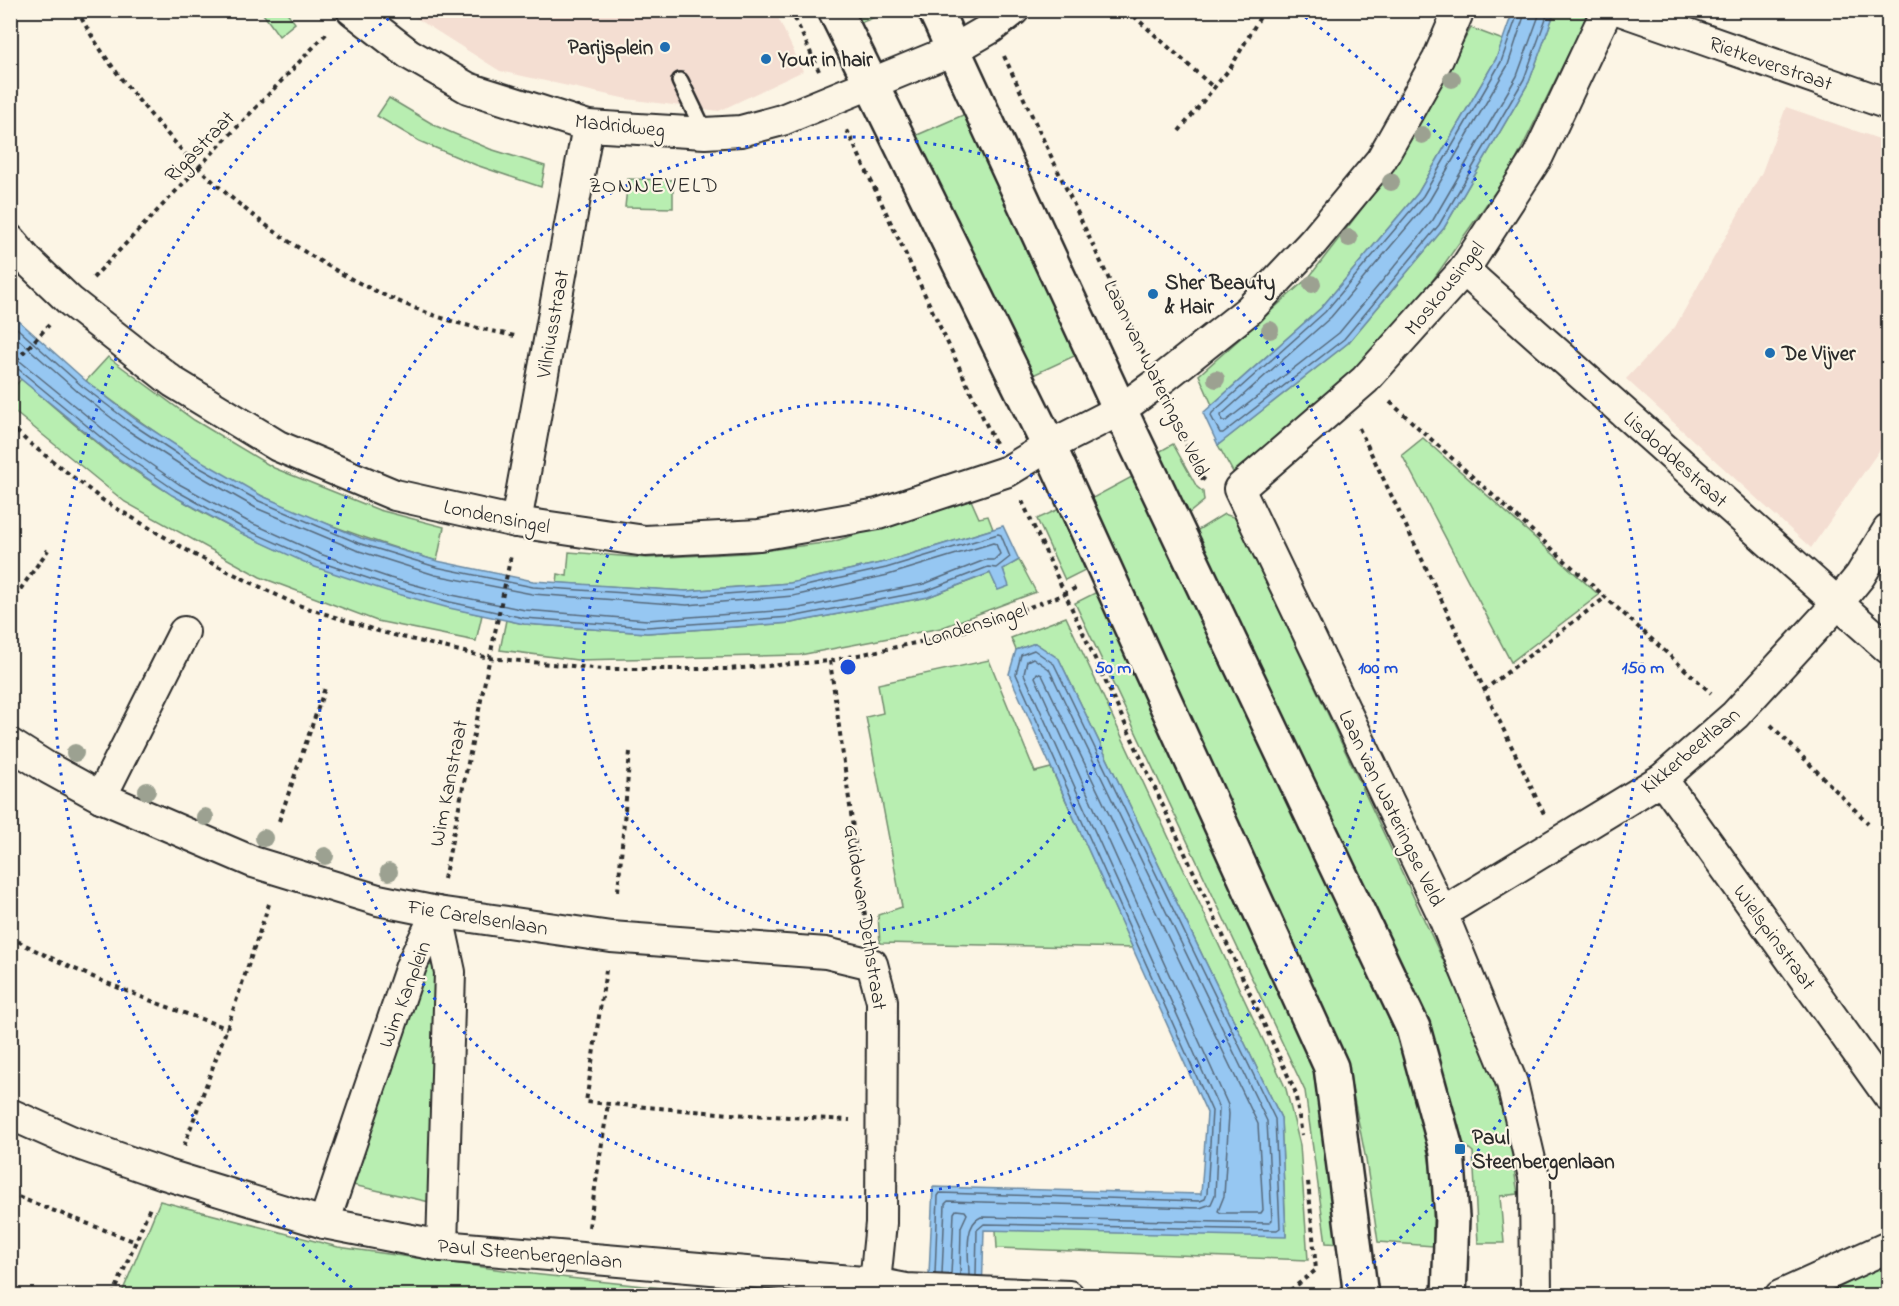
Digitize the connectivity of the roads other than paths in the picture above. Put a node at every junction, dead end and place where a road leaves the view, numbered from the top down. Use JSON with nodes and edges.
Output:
{"nodes":[{"id":1,"x":835,"y":10,"type":"edge"},
{"id":2,"x":935,"y":10,"type":"edge"},
{"id":3,"x":1459,"y":10,"type":"edge"},
{"id":4,"x":1607,"y":10,"type":"edge"},
{"id":5,"x":1620,"y":10,"type":"edge"},
{"id":6,"x":343,"y":19,"type":"edge"},
{"id":7,"x":1003,"y":19,"type":"edge"},
{"id":8,"x":953,"y":50,"type":"junction"},
{"id":9,"x":680,"y":81,"type":"dead end"},
{"id":10,"x":871,"y":82,"type":"junction"},
{"id":11,"x":1888,"y":104,"type":"edge"},
{"id":12,"x":588,"y":126,"type":"junction"},
{"id":13,"x":705,"y":133,"type":"junction"},
{"id":14,"x":10,"y":240,"type":"edge"},
{"id":15,"x":1464,"y":270,"type":"junction"},
{"id":16,"x":1120,"y":410,"type":"junction"},
{"id":17,"x":1048,"y":446,"type":"junction"},
{"id":18,"x":1239,"y":489,"type":"joint"},
{"id":19,"x":516,"y":522,"type":"junction"},
{"id":20,"x":1888,"y":530,"type":"edge"},
{"id":21,"x":1838,"y":603,"type":"junction"},
{"id":22,"x":184,"y":632,"type":"dead end"},
{"id":23,"x":1888,"y":648,"type":"edge"},
{"id":24,"x":10,"y":744,"type":"edge"},
{"id":25,"x":1662,"y":779,"type":"junction"},
{"id":26,"x":101,"y":797,"type":"junction"},
{"id":27,"x":437,"y":912,"type":"junction"},
{"id":28,"x":1442,"y":913,"type":"junction"},
{"id":29,"x":872,"y":964,"type":"joint"},
{"id":30,"x":1888,"y":1095,"type":"edge"},
{"id":31,"x":10,"y":1114,"type":"edge"},
{"id":32,"x":324,"y":1224,"type":"junction"},
{"id":33,"x":442,"y":1246,"type":"junction"},
{"id":34,"x":1888,"y":1247,"type":"edge"},
{"id":35,"x":875,"y":1283,"type":"junction"},
{"id":36,"x":1052,"y":1295,"type":"edge"},
{"id":37,"x":1069,"y":1296,"type":"edge"},
{"id":38,"x":1362,"y":1296,"type":"edge"},
{"id":39,"x":1449,"y":1296,"type":"edge"},
{"id":40,"x":1536,"y":1296,"type":"edge"},
{"id":41,"x":1780,"y":1296,"type":"edge"}],
"edges":[{"from":1,"to":10,"type":"street"},
{"from":2,"to":8,"type":"street"},
{"from":3,"to":16,"type":"street"},
{"from":4,"to":15,"type":"street","name":"Moskousingel"},
{"from":5,"to":11,"type":"street","name":"Rietkeverstraat"},
{"from":6,"to":12,"type":"street","name":"Madridweg"},
{"from":7,"to":8,"type":"street"},
{"from":8,"to":10,"type":"street"},
{"from":8,"to":16,"type":"street"},
{"from":9,"to":13,"type":"lane"},
{"from":10,"to":13,"type":"street","name":"Madridweg"},
{"from":10,"to":17,"type":"street"},
{"from":12,"to":13,"type":"street","name":"Madridweg"},
{"from":12,"to":19,"type":"street","name":"Vilniusstraat"},
{"from":14,"to":19,"type":"street","name":"Londensingel"},
{"from":15,"to":18,"type":"street","name":"Moskousingel"},
{"from":15,"to":21,"type":"street","name":"Lisdoddestraat"},
{"from":16,"to":17,"type":"street"},
{"from":16,"to":39,"type":"street"},
{"from":17,"to":19,"type":"street","name":"Londensingel"},
{"from":17,"to":38,"type":"street"},
{"from":18,"to":28,"type":"street","name":"Laan van Wateringse Veld"},
{"from":20,"to":21,"type":"street","name":"Kikkerbeetlaan"},
{"from":21,"to":23,"type":"street","name":"Lisdoddestraat"},
{"from":21,"to":25,"type":"street","name":"Kikkerbeetlaan"},
{"from":22,"to":26,"type":"street"},
{"from":24,"to":26,"type":"street","name":"Fie Carelsenlaan"},
{"from":25,"to":28,"type":"street","name":"Kikkerbeetlaan"},
{"from":25,"to":30,"type":"street","name":"Wielspinstraat"},
{"from":26,"to":27,"type":"street","name":"Fie Carelsenlaan"},
{"from":27,"to":29,"type":"street","name":"Fie Carelsenlaan"},
{"from":27,"to":32,"type":"street","name":"Wim Kanplein"},
{"from":27,"to":33,"type":"street","name":"Wim Kanplein"},
{"from":28,"to":40,"type":"street","name":"Laan van Wateringse Veld"},
{"from":29,"to":35,"type":"street","name":"Guido van Dethstraat"},
{"from":31,"to":32,"type":"street","name":"Paul Steenbergenlaan"},
{"from":32,"to":33,"type":"street","name":"Paul Steenbergenlaan"},
{"from":33,"to":35,"type":"street","name":"Paul Steenbergenlaan"},
{"from":34,"to":41,"type":"street"},
{"from":35,"to":36,"type":"street","name":"Paul Steenbergenlaan"},
{"from":36,"to":37,"type":"street","name":"Paul Steenbergenlaan"}]}
